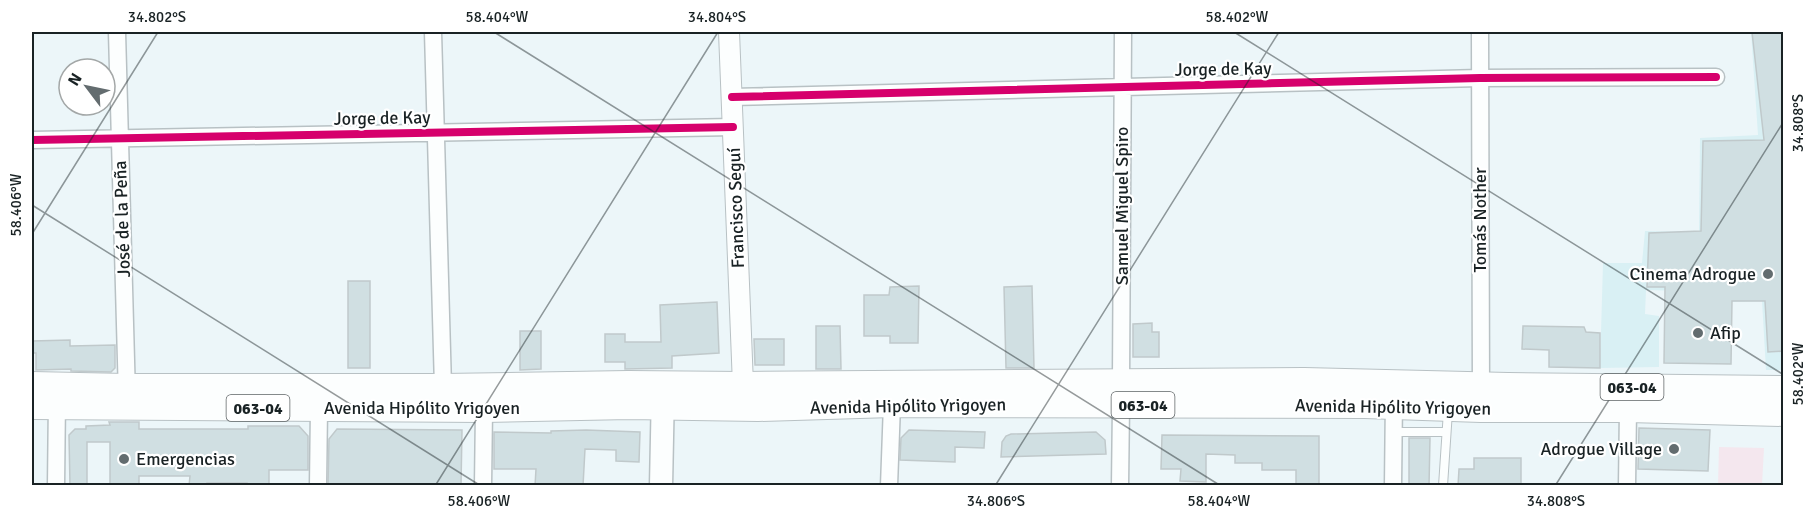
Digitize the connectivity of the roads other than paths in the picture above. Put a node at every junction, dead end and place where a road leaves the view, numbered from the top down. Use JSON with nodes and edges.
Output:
{"nodes":[{"id":1,"x":117,"y":32,"type":"edge"},
{"id":2,"x":433,"y":32,"type":"edge"},
{"id":3,"x":729,"y":32,"type":"edge"},
{"id":4,"x":1123,"y":32,"type":"edge"},
{"id":5,"x":1480,"y":32,"type":"edge"},
{"id":6,"x":1716,"y":77,"type":"dead end"},
{"id":7,"x":1480,"y":78,"type":"junction"},
{"id":8,"x":1123,"y":87,"type":"junction"},
{"id":9,"x":732,"y":97,"type":"junction"},
{"id":10,"x":733,"y":127,"type":"junction"},
{"id":11,"x":436,"y":131,"type":"junction"},
{"id":12,"x":120,"y":138,"type":"junction"},
{"id":13,"x":32,"y":140,"type":"edge"},
{"id":14,"x":32,"y":385,"type":"edge"},
{"id":15,"x":443,"y":387,"type":"junction"},
{"id":16,"x":1784,"y":389,"type":"edge"},
{"id":17,"x":1121,"y":393,"type":"junction"},
{"id":18,"x":57,"y":396,"type":"junction"},
{"id":19,"x":663,"y":396,"type":"junction"},
{"id":20,"x":127,"y":397,"type":"junction"},
{"id":21,"x":742,"y":397,"type":"junction"},
{"id":22,"x":1481,"y":397,"type":"junction"},
{"id":23,"x":892,"y":404,"type":"junction"},
{"id":24,"x":32,"y":406,"type":"edge"},
{"id":25,"x":1394,"y":407,"type":"junction"},
{"id":26,"x":319,"y":408,"type":"junction"},
{"id":27,"x":484,"y":409,"type":"junction"},
{"id":28,"x":1628,"y":409,"type":"junction"},
{"id":29,"x":1784,"y":413,"type":"edge"},
{"id":30,"x":1447,"y":420,"type":"junction"},
{"id":31,"x":56,"y":486,"type":"edge"},
{"id":32,"x":318,"y":486,"type":"edge"},
{"id":33,"x":483,"y":486,"type":"edge"},
{"id":34,"x":661,"y":486,"type":"edge"},
{"id":35,"x":890,"y":486,"type":"edge"},
{"id":36,"x":1120,"y":486,"type":"edge"},
{"id":37,"x":1393,"y":486,"type":"edge"},
{"id":38,"x":1443,"y":486,"type":"edge"},
{"id":39,"x":1627,"y":486,"type":"edge"}],
"edges":[{"from":1,"to":12,"type":"street","name":"José de la Peña"},
{"from":2,"to":11,"type":"street"},
{"from":3,"to":9,"type":"street","name":"Francisco Seguí"},
{"from":4,"to":8,"type":"street","name":"Samuel Miguel Spiro"},
{"from":5,"to":7,"type":"street","name":"Tomás Nother"},
{"from":6,"to":7,"type":"street","name":"Jorge de Kay"},
{"from":7,"to":8,"type":"street","name":"Jorge de Kay"},
{"from":7,"to":22,"type":"street","name":"Tomás Nother"},
{"from":8,"to":9,"type":"street","name":"Jorge de Kay"},
{"from":8,"to":17,"type":"street","name":"Samuel Miguel Spiro"},
{"from":9,"to":10,"type":"street","name":"Francisco Seguí"},
{"from":10,"to":11,"type":"street","name":"Jorge de Kay"},
{"from":10,"to":21,"type":"street","name":"Francisco Seguí"},
{"from":11,"to":12,"type":"street","name":"Jorge de Kay"},
{"from":11,"to":15,"type":"street"},
{"from":12,"to":13,"type":"street","name":"Jorge de Kay"},
{"from":12,"to":20,"type":"street","name":"José de la Peña"},
{"from":14,"to":18,"type":"main road","name":"Avenida Hipólito Yrigoyen","number":"063-04"},
{"from":15,"to":19,"type":"main road","name":"Avenida Hipólito Yrigoyen","number":"063-04"},
{"from":15,"to":20,"type":"main road","name":"Avenida Hipólito Yrigoyen","number":"063-04"},
{"from":16,"to":22,"type":"main road","name":"Avenida Hipólito Yrigoyen","number":"063-04"},
{"from":17,"to":21,"type":"main road","name":"Avenida Hipólito Yrigoyen","number":"063-04"},
{"from":17,"to":23,"type":"main road","name":"Avenida Hipólito Yrigoyen","number":"063-04"},
{"from":17,"to":25,"type":"main road","name":"Avenida Hipólito Yrigoyen","number":"063-04"},
{"from":17,"to":36,"type":"street","name":"Samuel Miguel Spiro"},
{"from":18,"to":20,"type":"main road","name":"Avenida Hipólito Yrigoyen","number":"063-04"},
{"from":18,"to":24,"type":"main road","name":"Avenida Hipólito Yrigoyen","number":"063-04"},
{"from":18,"to":31,"type":"street"},
{"from":19,"to":21,"type":"main road","name":"Avenida Hipólito Yrigoyen","number":"063-04"},
{"from":19,"to":27,"type":"main road","name":"Avenida Hipólito Yrigoyen","number":"063-04"},
{"from":19,"to":34,"type":"main road"},
{"from":20,"to":26,"type":"main road","name":"Avenida Hipólito Yrigoyen","number":"063-04"},
{"from":21,"to":23,"type":"main road","name":"Avenida Hipólito Yrigoyen","number":"063-04"},
{"from":22,"to":25,"type":"main road","name":"Avenida Hipólito Yrigoyen","number":"063-04"},
{"from":22,"to":28,"type":"main road","name":"Avenida Hipólito Yrigoyen","number":"063-04"},
{"from":22,"to":30,"type":"main road","name":"Avenida Hipólito Yrigoyen","number":"063-04"},
{"from":23,"to":35,"type":"street"},
{"from":25,"to":30,"type":"main road","name":"Avenida Hipólito Yrigoyen","number":"063-04"},
{"from":25,"to":37,"type":"street"},
{"from":26,"to":27,"type":"main road","name":"Avenida Hipólito Yrigoyen","number":"063-04"},
{"from":26,"to":32,"type":"street"},
{"from":27,"to":33,"type":"street"},
{"from":28,"to":29,"type":"main road","name":"Avenida Hipólito Yrigoyen","number":"063-04"},
{"from":28,"to":39,"type":"street"},
{"from":30,"to":38,"type":"lane"}]}
